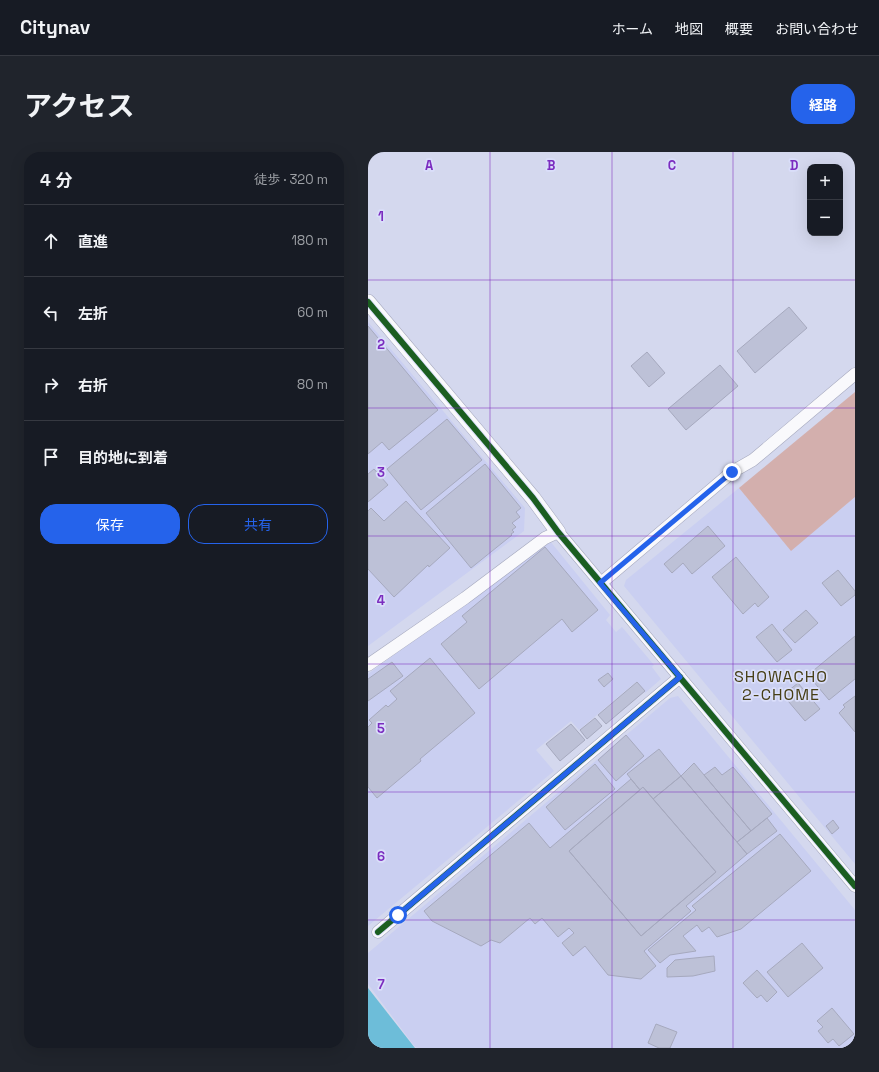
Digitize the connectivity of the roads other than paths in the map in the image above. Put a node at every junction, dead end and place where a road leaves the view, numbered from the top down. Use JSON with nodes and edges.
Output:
{"nodes":[{"id":1,"x":368,"y":302,"type":"edge"},
{"id":2,"x":855,"y":374,"type":"edge"},
{"id":3,"x":558,"y":532,"type":"junction"},
{"id":4,"x":600,"y":583,"type":"junction"},
{"id":5,"x":368,"y":665,"type":"edge"},
{"id":6,"x":680,"y":677,"type":"junction"},
{"id":7,"x":855,"y":886,"type":"edge"},
{"id":8,"x":378,"y":932,"type":"dead end"}],
"edges":[{"from":1,"to":3,"type":"street"},
{"from":2,"to":4,"type":"street"},
{"from":3,"to":4,"type":"street"},
{"from":3,"to":5,"type":"street"},
{"from":4,"to":6,"type":"street"},
{"from":6,"to":7,"type":"street"},
{"from":6,"to":8,"type":"street"}]}
